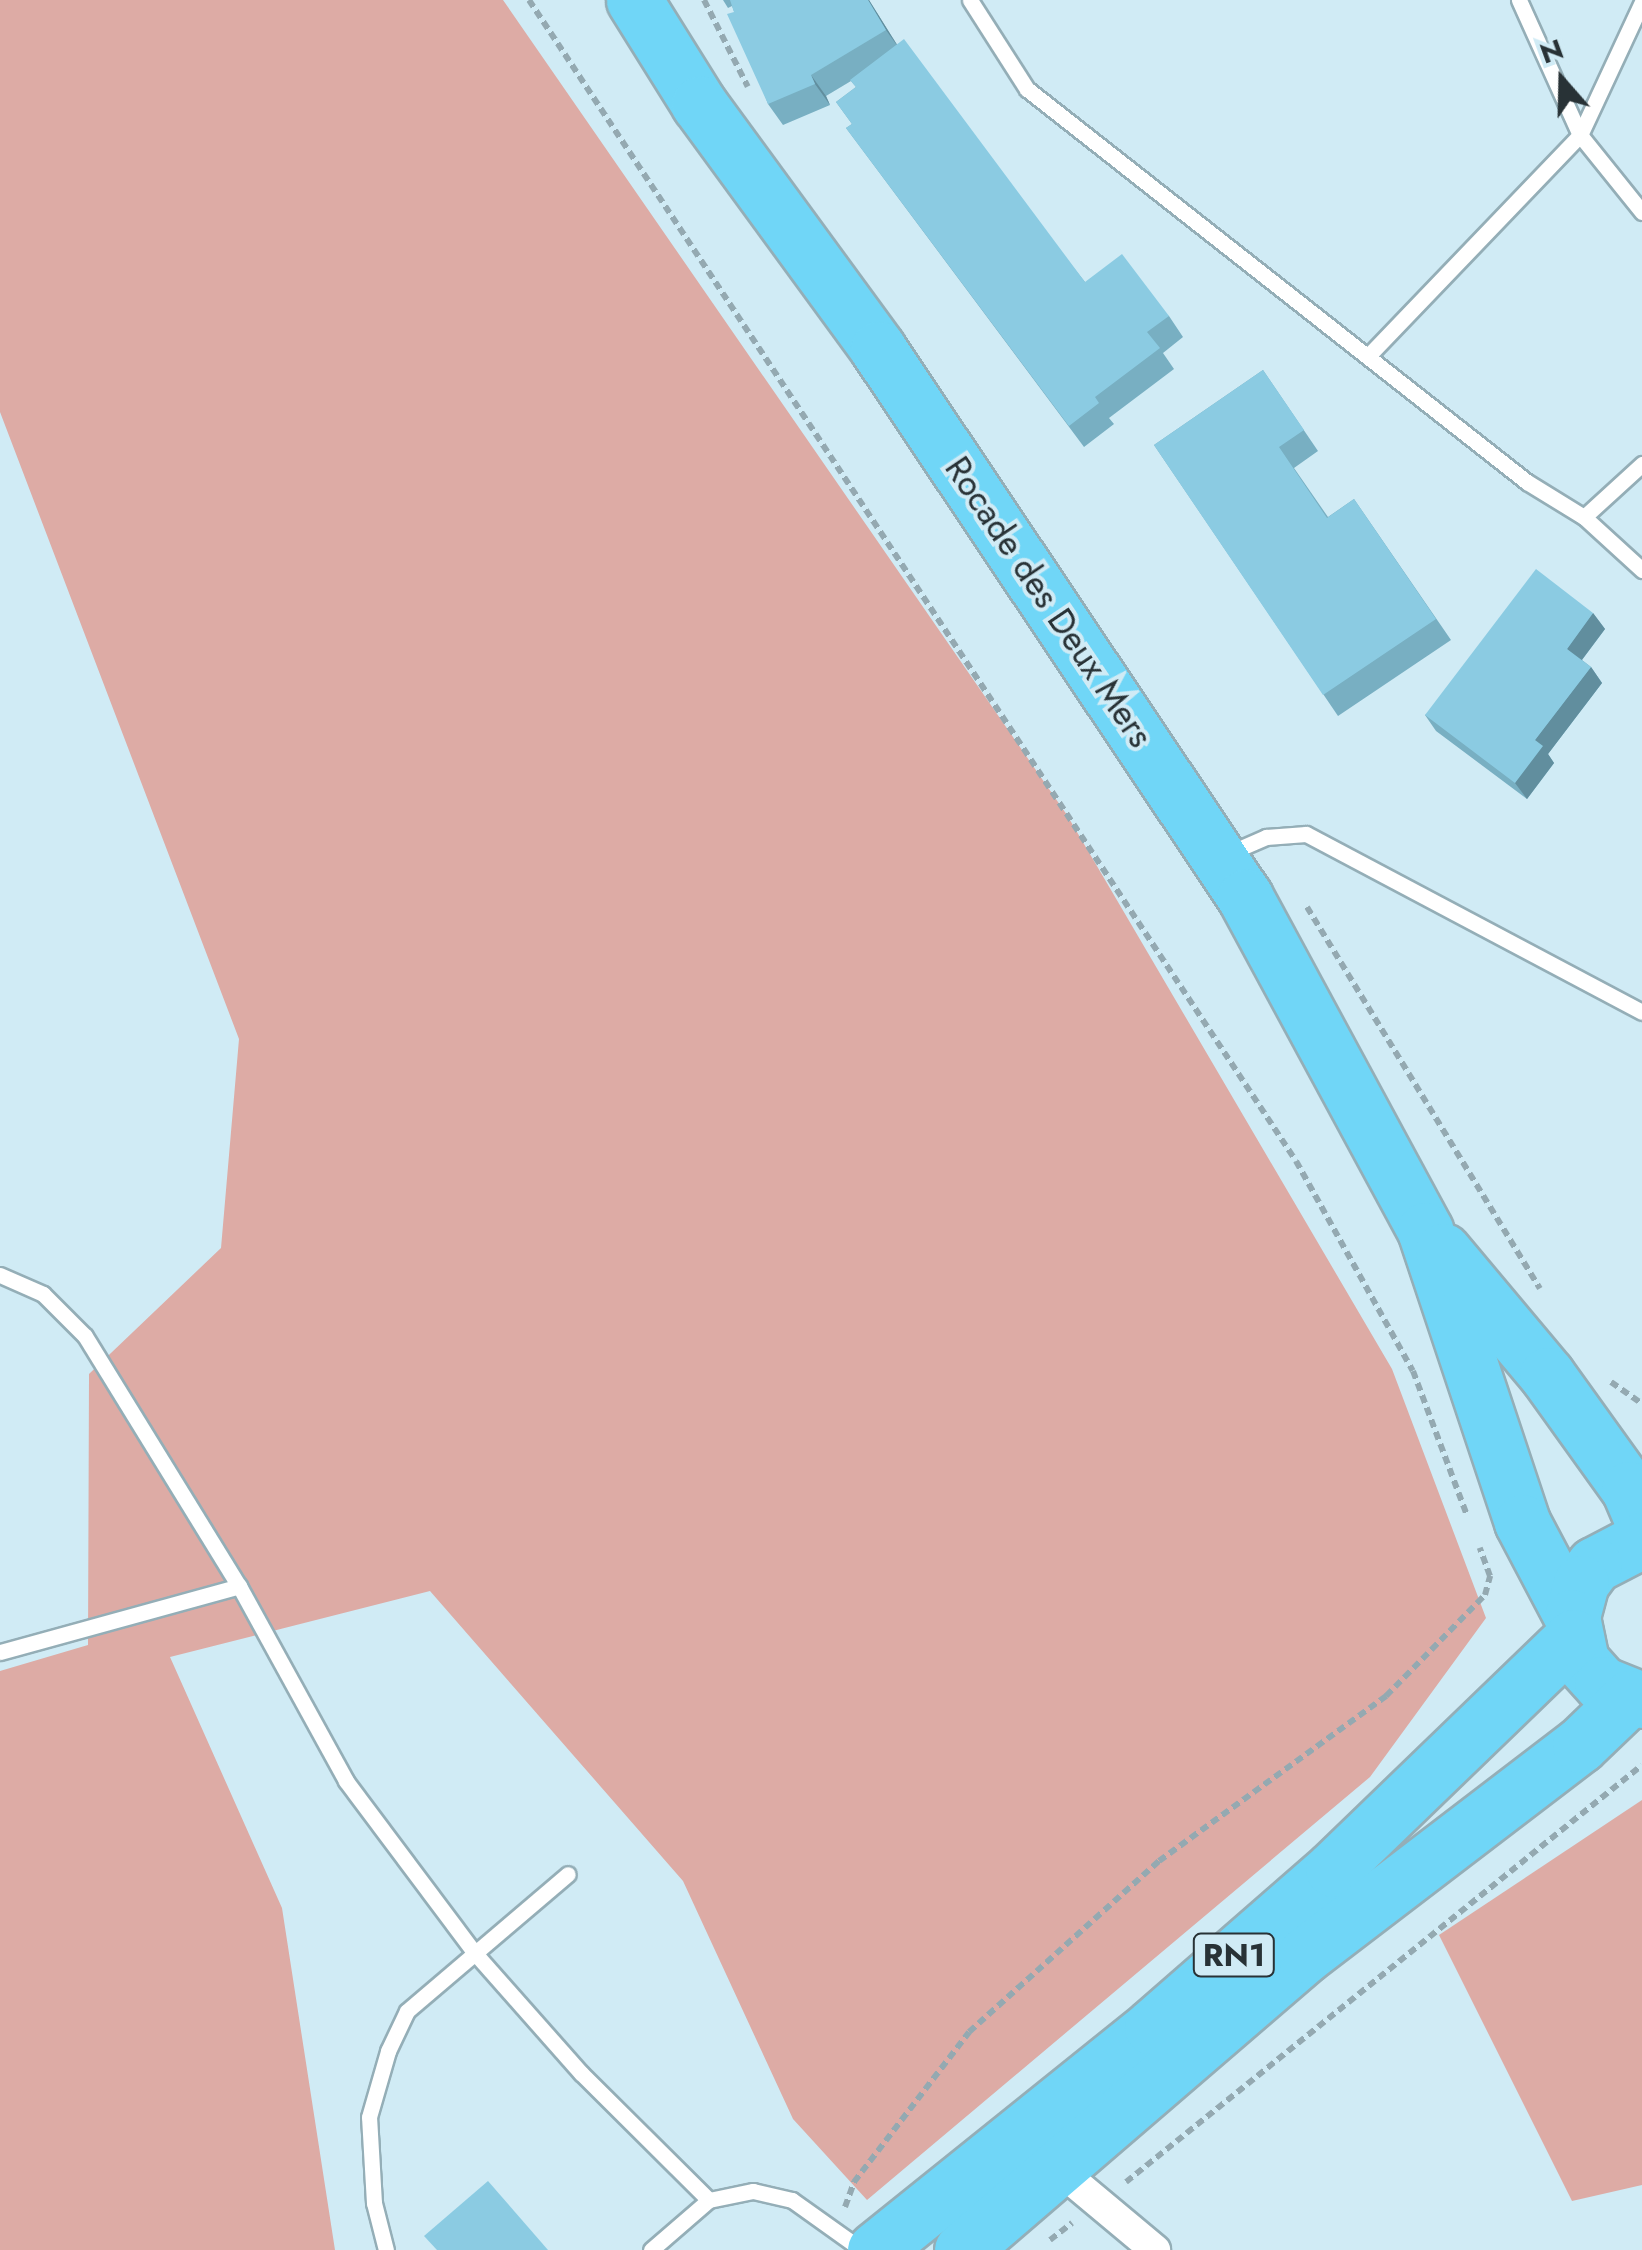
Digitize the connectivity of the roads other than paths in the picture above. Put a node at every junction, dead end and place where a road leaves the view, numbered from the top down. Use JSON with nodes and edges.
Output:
{"nodes":[{"id":1,"x":634,"y":0,"type":"edge"},
{"id":2,"x":970,"y":0,"type":"edge"},
{"id":3,"x":1520,"y":0,"type":"edge"},
{"id":4,"x":1642,"y":2,"type":"edge"},
{"id":5,"x":1580,"y":134,"type":"junction"},
{"id":6,"x":1642,"y":212,"type":"edge"},
{"id":7,"x":1368,"y":356,"type":"junction"},
{"id":8,"x":1642,"y":464,"type":"edge"},
{"id":9,"x":1584,"y":517,"type":"junction"},
{"id":10,"x":1642,"y":570,"type":"edge"},
{"id":11,"x":1242,"y":847,"type":"junction"},
{"id":12,"x":1642,"y":1012,"type":"edge"},
{"id":13,"x":1425,"y":1230,"type":"junction"},
{"id":14,"x":0,"y":1275,"type":"edge"},
{"id":15,"x":1642,"y":1520,"type":"edge"},
{"id":16,"x":1642,"y":1540,"type":"edge"},
{"id":17,"x":240,"y":1586,"type":"junction"},
{"id":18,"x":1572,"y":1627,"type":"junction"},
{"id":19,"x":0,"y":1652,"type":"edge"},
{"id":20,"x":1635,"y":1699,"type":"edge"},
{"id":21,"x":568,"y":1874,"type":"dead end"},
{"id":22,"x":473,"y":1951,"type":"junction"},
{"id":23,"x":1058,"y":2168,"type":"junction"},
{"id":24,"x":709,"y":2200,"type":"junction"},
{"id":25,"x":855,"y":2243,"type":"edge"},
{"id":26,"x":386,"y":2250,"type":"edge"},
{"id":27,"x":651,"y":2250,"type":"edge"},
{"id":28,"x":862,"y":2250,"type":"edge"},
{"id":29,"x":962,"y":2250,"type":"edge"},
{"id":30,"x":1155,"y":2250,"type":"edge"}],
"edges":[{"from":1,"to":11,"type":"highway","name":"Rocade des Deux Mers"},
{"from":2,"to":7,"type":"lane"},
{"from":3,"to":5,"type":"lane"},
{"from":4,"to":5,"type":"lane"},
{"from":5,"to":6,"type":"lane"},
{"from":5,"to":7,"type":"lane"},
{"from":7,"to":9,"type":"lane"},
{"from":8,"to":9,"type":"lane"},
{"from":9,"to":10,"type":"lane"},
{"from":11,"to":12,"type":"lane"},
{"from":11,"to":13,"type":"highway","name":"Rocade des Deux Mers"},
{"from":13,"to":15,"type":"highway","name":"Rocade des Deux Mers"},
{"from":13,"to":18,"type":"highway","name":"Rocade des Deux Mers"},
{"from":14,"to":17,"type":"lane"},
{"from":16,"to":18,"type":"highway","number":"RN1"},
{"from":17,"to":19,"type":"lane"},
{"from":17,"to":22,"type":"lane"},
{"from":18,"to":20,"type":"highway","number":"RN1"},
{"from":18,"to":25,"type":"highway","number":"RN1"},
{"from":20,"to":23,"type":"highway","number":"RN1"},
{"from":21,"to":22,"type":"lane"},
{"from":22,"to":24,"type":"lane"},
{"from":22,"to":26,"type":"lane"},
{"from":23,"to":29,"type":"highway","number":"RN1"},
{"from":23,"to":30,"type":"street"},
{"from":24,"to":25,"type":"lane"},
{"from":24,"to":27,"type":"lane"},
{"from":25,"to":28,"type":"lane"}]}
